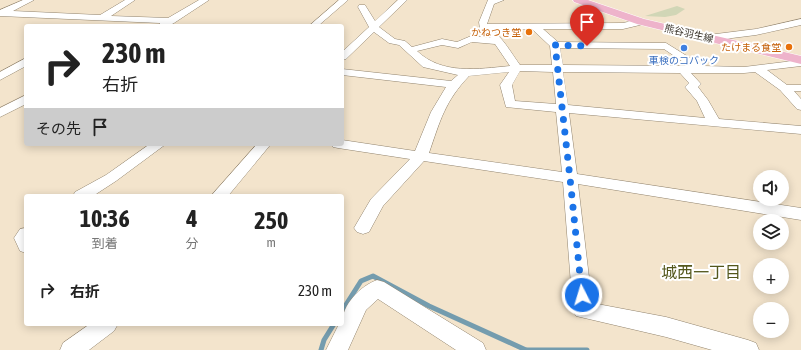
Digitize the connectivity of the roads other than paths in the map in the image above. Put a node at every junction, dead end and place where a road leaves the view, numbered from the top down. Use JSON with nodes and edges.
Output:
{"nodes":[{"id":1,"x":30,"y":0,"type":"edge"},
{"id":2,"x":131,"y":0,"type":"edge"},
{"id":3,"x":205,"y":0,"type":"edge"},
{"id":4,"x":344,"y":0,"type":"edge"},
{"id":5,"x":403,"y":0,"type":"edge"},
{"id":6,"x":578,"y":0,"type":"edge"},
{"id":7,"x":492,"y":1,"type":"edge"},
{"id":8,"x":362,"y":7,"type":"dead end"},
{"id":9,"x":1,"y":13,"type":"edge"},
{"id":10,"x":101,"y":18,"type":"junction"},
{"id":11,"x":171,"y":21,"type":"junction"},
{"id":12,"x":641,"y":22,"type":"junction"},
{"id":13,"x":801,"y":22,"type":"edge"},
{"id":14,"x":90,"y":24,"type":"edge"},
{"id":15,"x":165,"y":24,"type":"edge"},
{"id":16,"x":315,"y":24,"type":"edge"},
{"id":17,"x":374,"y":27,"type":"junction"},
{"id":18,"x":484,"y":27,"type":"junction"},
{"id":19,"x":535,"y":27,"type":"junction"},
{"id":20,"x":708,"y":38,"type":"junction"},
{"id":21,"x":498,"y":41,"type":"junction"},
{"id":22,"x":555,"y":45,"type":"junction"},
{"id":23,"x":411,"y":50,"type":"junction"},
{"id":24,"x":344,"y":55,"type":"edge"},
{"id":25,"x":801,"y":60,"type":"edge"},
{"id":26,"x":24,"y":62,"type":"edge"},
{"id":27,"x":801,"y":63,"type":"edge"},
{"id":28,"x":517,"y":68,"type":"junction"},
{"id":29,"x":557,"y":68,"type":"junction"},
{"id":30,"x":758,"y":69,"type":"junction"},
{"id":31,"x":683,"y":70,"type":"junction"},
{"id":32,"x":701,"y":70,"type":"junction"},
{"id":33,"x":344,"y":72,"type":"edge"},
{"id":34,"x":466,"y":73,"type":"junction"},
{"id":35,"x":0,"y":76,"type":"edge"},
{"id":36,"x":454,"y":85,"type":"junction"},
{"id":37,"x":784,"y":88,"type":"junction"},
{"id":38,"x":801,"y":88,"type":"edge"},
{"id":39,"x":24,"y":100,"type":"edge"},
{"id":40,"x":801,"y":106,"type":"edge"},
{"id":41,"x":562,"y":109,"type":"junction"},
{"id":42,"x":0,"y":113,"type":"edge"},
{"id":43,"x":714,"y":122,"type":"junction"},
{"id":44,"x":801,"y":130,"type":"edge"},
{"id":45,"x":344,"y":145,"type":"edge"},
{"id":46,"x":155,"y":146,"type":"edge"},
{"id":47,"x":262,"y":146,"type":"edge"},
{"id":48,"x":420,"y":157,"type":"junction"},
{"id":49,"x":570,"y":178,"type":"junction"},
{"id":50,"x":85,"y":194,"type":"edge"},
{"id":51,"x":221,"y":194,"type":"edge"},
{"id":52,"x":801,"y":214,"type":"edge"},
{"id":53,"x":363,"y":228,"type":"dead end"},
{"id":54,"x":104,"y":326,"type":"edge"},
{"id":55,"x":71,"y":350,"type":"edge"},
{"id":56,"x":337,"y":350,"type":"edge"},
{"id":57,"x":475,"y":350,"type":"edge"},
{"id":58,"x":748,"y":350,"type":"edge"}],
"edges":[{"from":1,"to":9,"type":"street"},
{"from":2,"to":10,"type":"street"},
{"from":3,"to":11,"type":"street"},
{"from":4,"to":16,"type":"street"},
{"from":5,"to":17,"type":"street"},
{"from":6,"to":12,"type":"main road","name":"熊谷羽生線"},
{"from":7,"to":18,"type":"street"},
{"from":8,"to":17,"type":"street"},
{"from":9,"to":10,"type":"street"},
{"from":10,"to":11,"type":"street"},
{"from":10,"to":14,"type":"street"},
{"from":11,"to":15,"type":"street"},
{"from":12,"to":19,"type":"street"},
{"from":12,"to":20,"type":"main road","name":"熊谷羽生線"},
{"from":13,"to":20,"type":"street"},
{"from":17,"to":23,"type":"street"},
{"from":17,"to":24,"type":"street"},
{"from":18,"to":19,"type":"street"},
{"from":18,"to":21,"type":"street"},
{"from":19,"to":22,"type":"street"},
{"from":20,"to":25,"type":"main road","name":"熊谷羽生線"},
{"from":21,"to":23,"type":"street"},
{"from":21,"to":28,"type":"street"},
{"from":22,"to":29,"type":"street"},
{"from":22,"to":32,"type":"street"},
{"from":23,"to":34,"type":"street"},
{"from":26,"to":35,"type":"street"},
{"from":27,"to":30,"type":"street"},
{"from":28,"to":29,"type":"street"},
{"from":28,"to":34,"type":"street"},
{"from":28,"to":41,"type":"street"},
{"from":29,"to":31,"type":"street"},
{"from":29,"to":41,"type":"street"},
{"from":30,"to":32,"type":"street"},
{"from":30,"to":37,"type":"street"},
{"from":31,"to":32,"type":"street"},
{"from":31,"to":43,"type":"street"},
{"from":33,"to":36,"type":"street"},
{"from":34,"to":36,"type":"street"},
{"from":36,"to":48,"type":"street"},
{"from":37,"to":38,"type":"street"},
{"from":37,"to":40,"type":"street"},
{"from":39,"to":42,"type":"street"},
{"from":41,"to":43,"type":"street"},
{"from":41,"to":49,"type":"street"},
{"from":43,"to":44,"type":"street"},
{"from":45,"to":48,"type":"street"},
{"from":46,"to":50,"type":"street"},
{"from":47,"to":51,"type":"street"},
{"from":48,"to":49,"type":"street"},
{"from":48,"to":53,"type":"street"},
{"from":49,"to":52,"type":"street"},
{"from":49,"to":58,"type":"street"},
{"from":54,"to":55,"type":"street"},
{"from":56,"to":57,"type":"street"}]}
